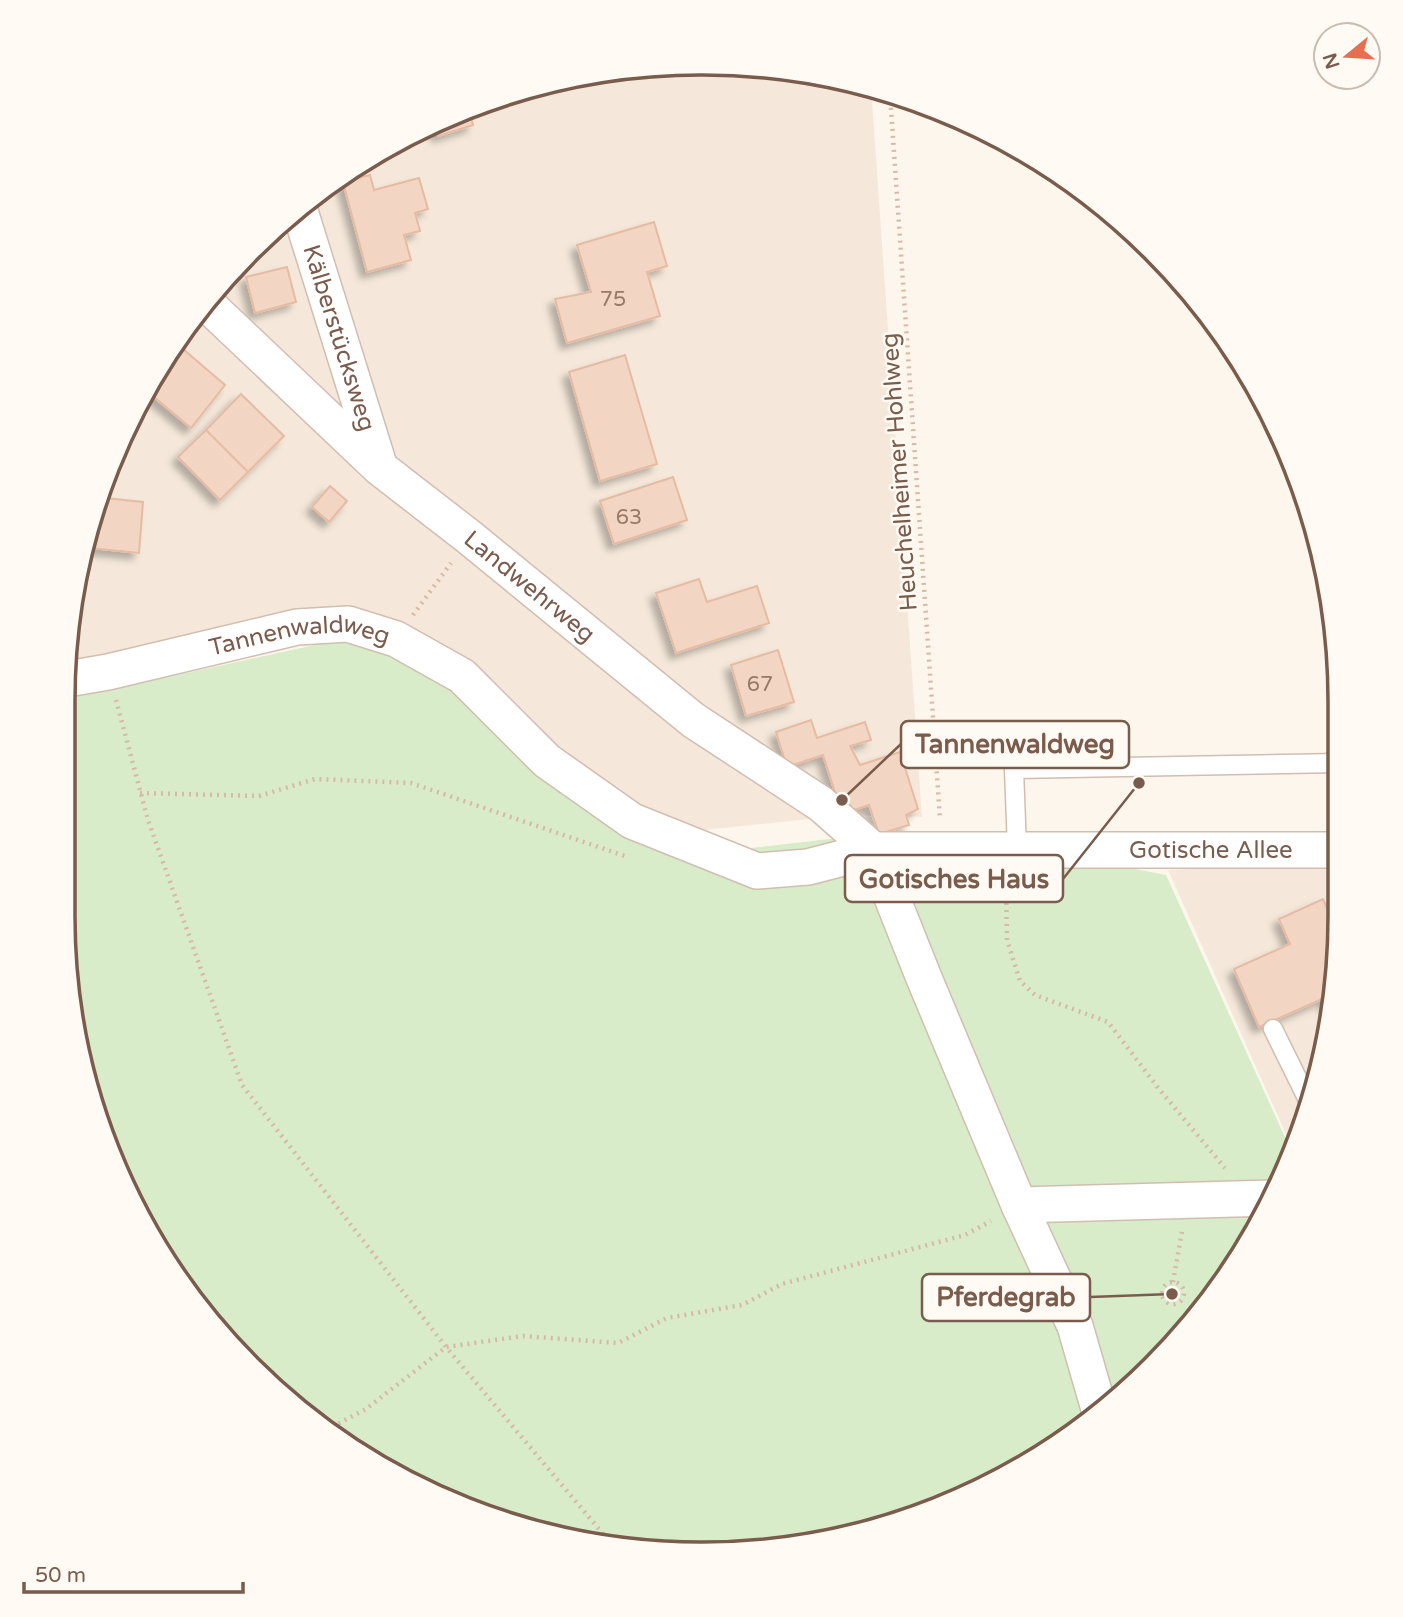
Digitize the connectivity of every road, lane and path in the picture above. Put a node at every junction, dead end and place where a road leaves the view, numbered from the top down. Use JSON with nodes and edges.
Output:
{"nodes":[{"id":1,"x":891,"y":105,"type":"edge"},
{"id":2,"x":303,"y":220,"type":"edge"},
{"id":3,"x":213,"y":310,"type":"edge"},
{"id":4,"x":380,"y":468,"type":"junction"},
{"id":5,"x":470,"y":537,"type":"junction"},
{"id":6,"x":396,"y":639,"type":"junction"},
{"id":7,"x":108,"y":672,"type":"junction"},
{"id":8,"x":76,"y":677,"type":"edge"},
{"id":9,"x":1328,"y":763,"type":"edge"},
{"id":10,"x":140,"y":793,"type":"junction"},
{"id":11,"x":942,"y":848,"type":"junction"},
{"id":12,"x":1011,"y":849,"type":"junction"},
{"id":13,"x":873,"y":850,"type":"junction"},
{"id":14,"x":1328,"y":850,"type":"edge"},
{"id":15,"x":632,"y":858,"type":"dead end"},
{"id":16,"x":1273,"y":1030,"type":"dead end"},
{"id":17,"x":1303,"y":1090,"type":"edge"},
{"id":18,"x":1261,"y":1197,"type":"edge"},
{"id":19,"x":1260,"y":1198,"type":"edge"},
{"id":20,"x":1187,"y":1200,"type":"junction"},
{"id":21,"x":1019,"y":1205,"type":"junction"},
{"id":22,"x":1174,"y":1282,"type":"junction"},
{"id":23,"x":446,"y":1347,"type":"junction"},
{"id":24,"x":1097,"y":1401,"type":"edge"},
{"id":25,"x":337,"y":1424,"type":"edge"},
{"id":26,"x":602,"y":1533,"type":"edge"}],
"edges":[{"from":1,"to":11,"type":"path","name":"Heuchelheimer Hohlweg"},
{"from":2,"to":4,"type":"street","name":"Kälberstücksweg"},
{"from":3,"to":4,"type":"street","name":"Landwehrweg"},
{"from":4,"to":5,"type":"street","name":"Landwehrweg"},
{"from":5,"to":6,"type":"path"},
{"from":5,"to":13,"type":"street","name":"Landwehrweg"},
{"from":6,"to":7,"type":"street","name":"Tannenwaldweg"},
{"from":6,"to":13,"type":"street","name":"Tannenwaldweg"},
{"from":7,"to":8,"type":"street","name":"Tannenwaldweg"},
{"from":7,"to":10,"type":"path"},
{"from":9,"to":12,"type":"lane"},
{"from":10,"to":15,"type":"path"},
{"from":10,"to":23,"type":"path"},
{"from":11,"to":12,"type":"street","name":"Gotische Allee"},
{"from":11,"to":13,"type":"street","name":"Gotische Allee"},
{"from":12,"to":14,"type":"street","name":"Gotische Allee"},
{"from":12,"to":18,"type":"path"},
{"from":13,"to":21,"type":"street"},
{"from":16,"to":17,"type":"lane"},
{"from":19,"to":20,"type":"street"},
{"from":20,"to":21,"type":"street"},
{"from":20,"to":22,"type":"path"},
{"from":21,"to":23,"type":"path"},
{"from":21,"to":24,"type":"street"},
{"from":22,"to":22,"type":"path"},
{"from":23,"to":25,"type":"path"},
{"from":23,"to":26,"type":"path"}]}
